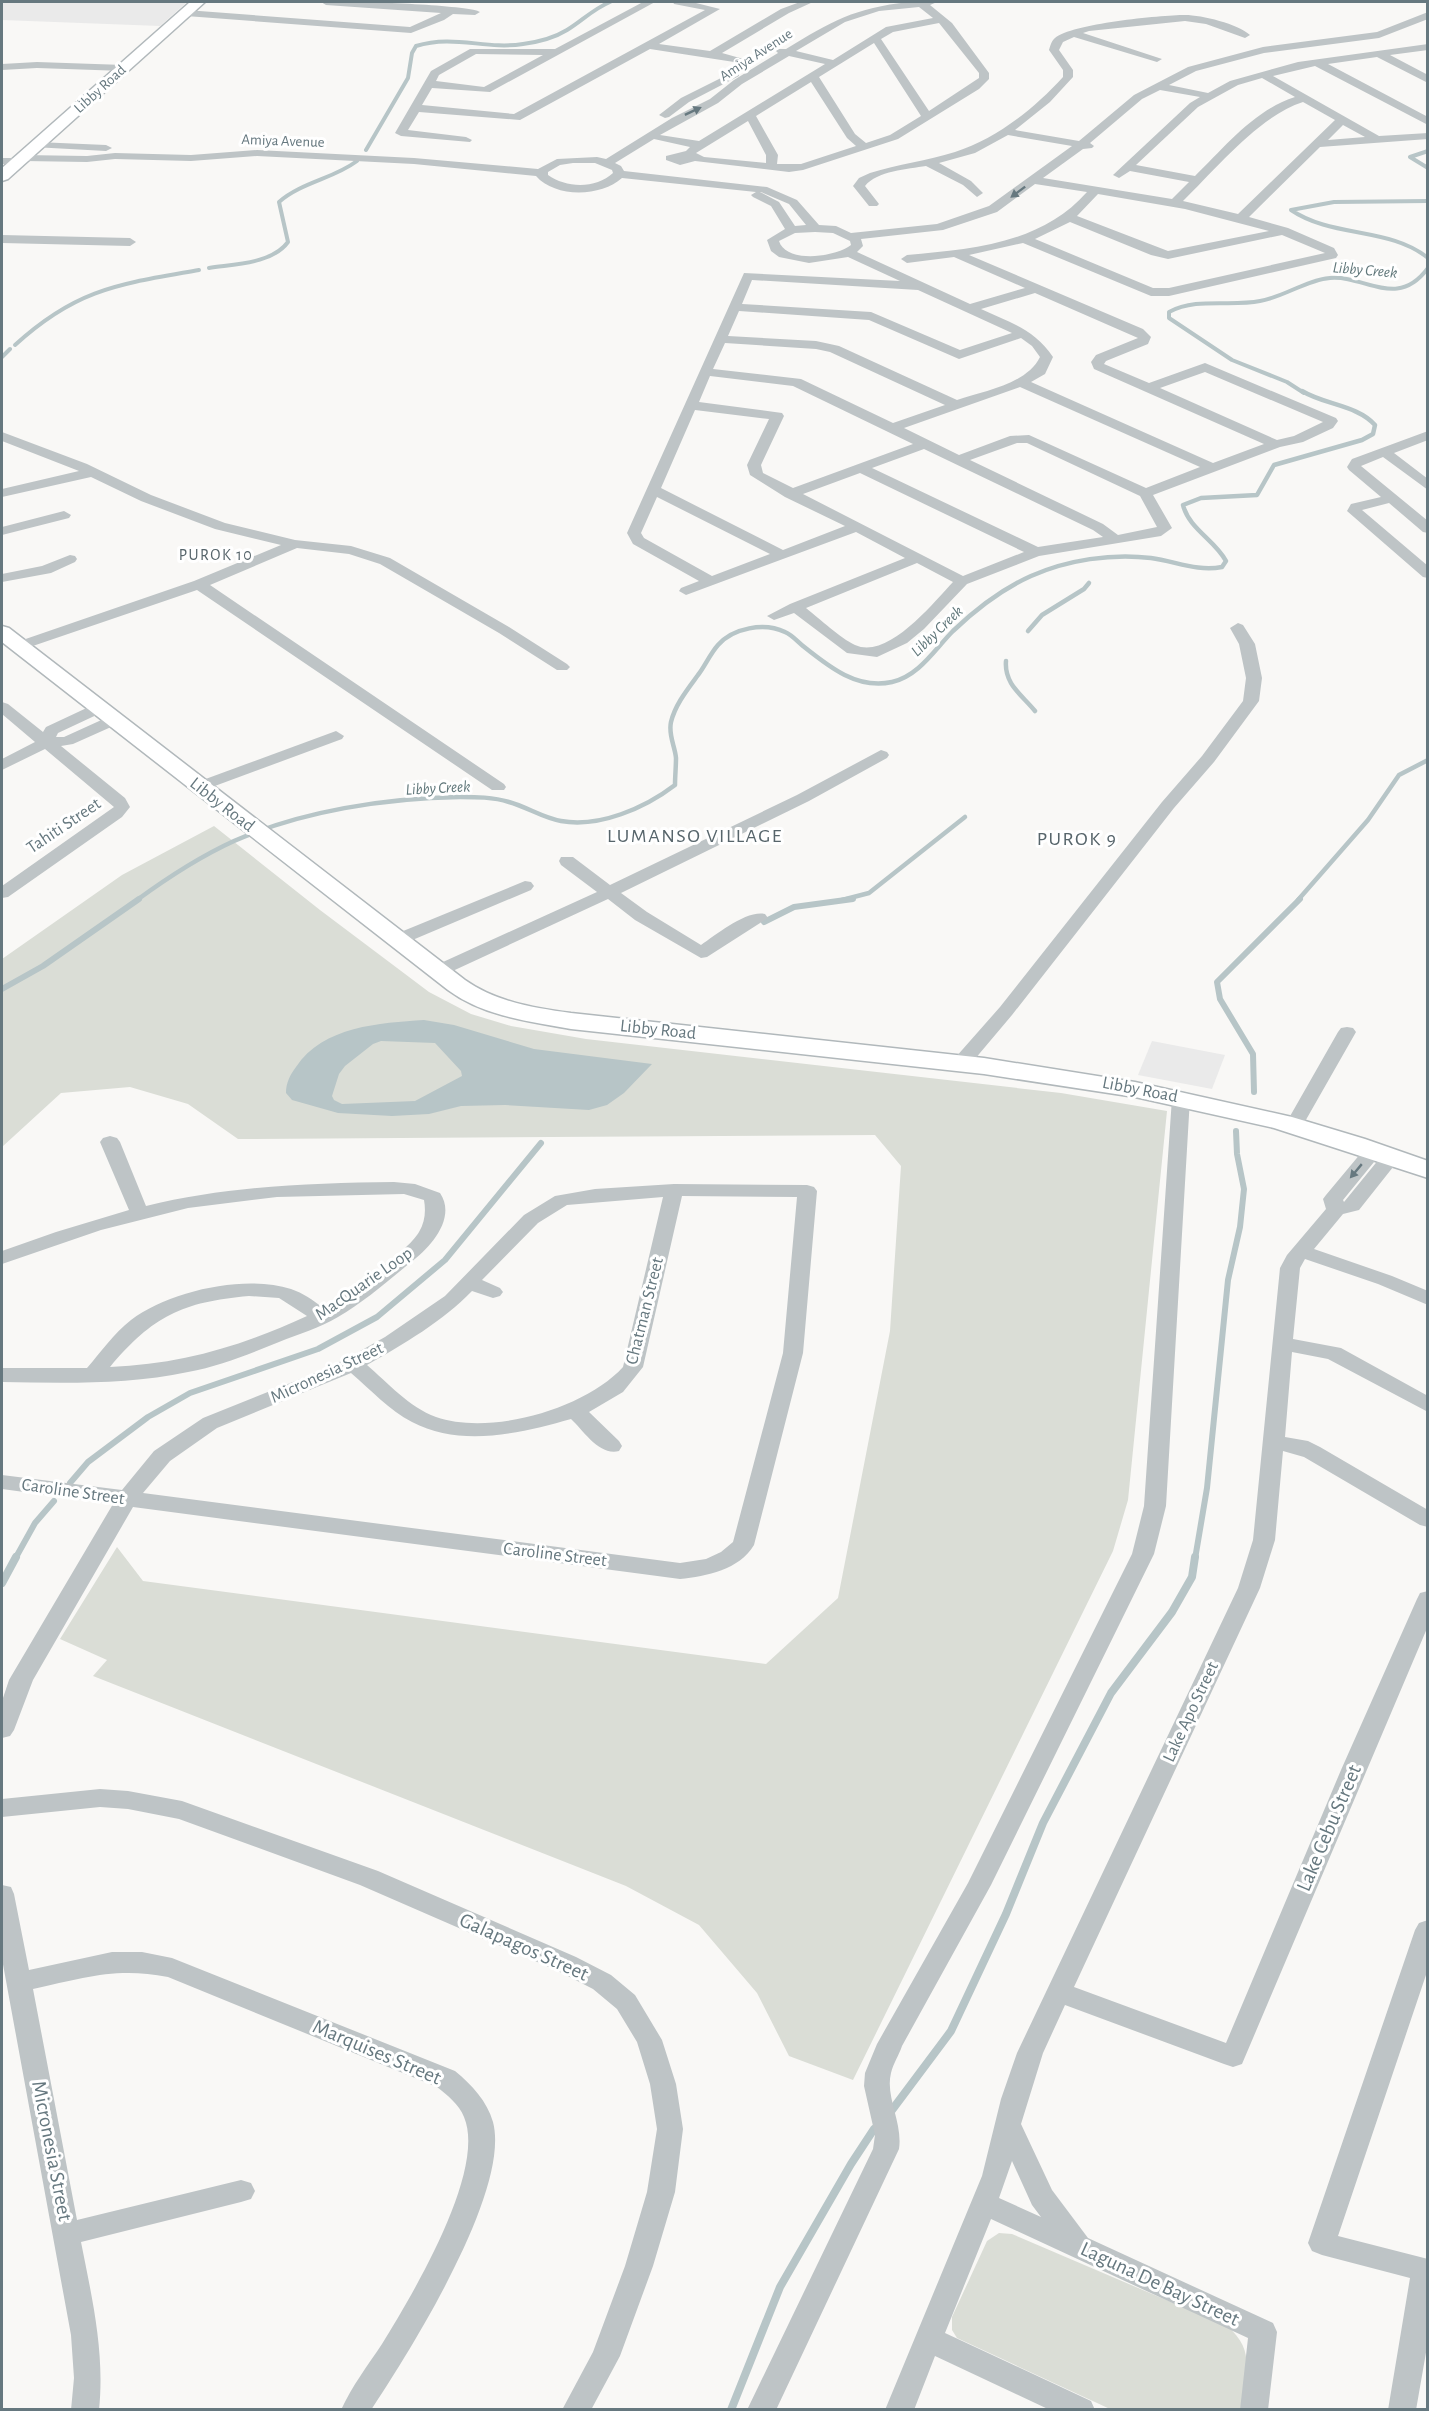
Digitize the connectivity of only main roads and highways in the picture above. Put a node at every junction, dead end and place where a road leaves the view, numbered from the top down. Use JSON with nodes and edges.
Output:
{"nodes":[{"id":1,"x":198,"y":2,"type":"edge"},
{"id":2,"x":2,"y":176,"type":"edge"},
{"id":3,"x":2,"y":632,"type":"edge"},
{"id":4,"x":1428,"y":1170,"type":"edge"}],
"edges":[{"from":1,"to":2,"type":"main road","name":"Libby Road"},
{"from":3,"to":4,"type":"main road","name":"Libby Road"}]}
